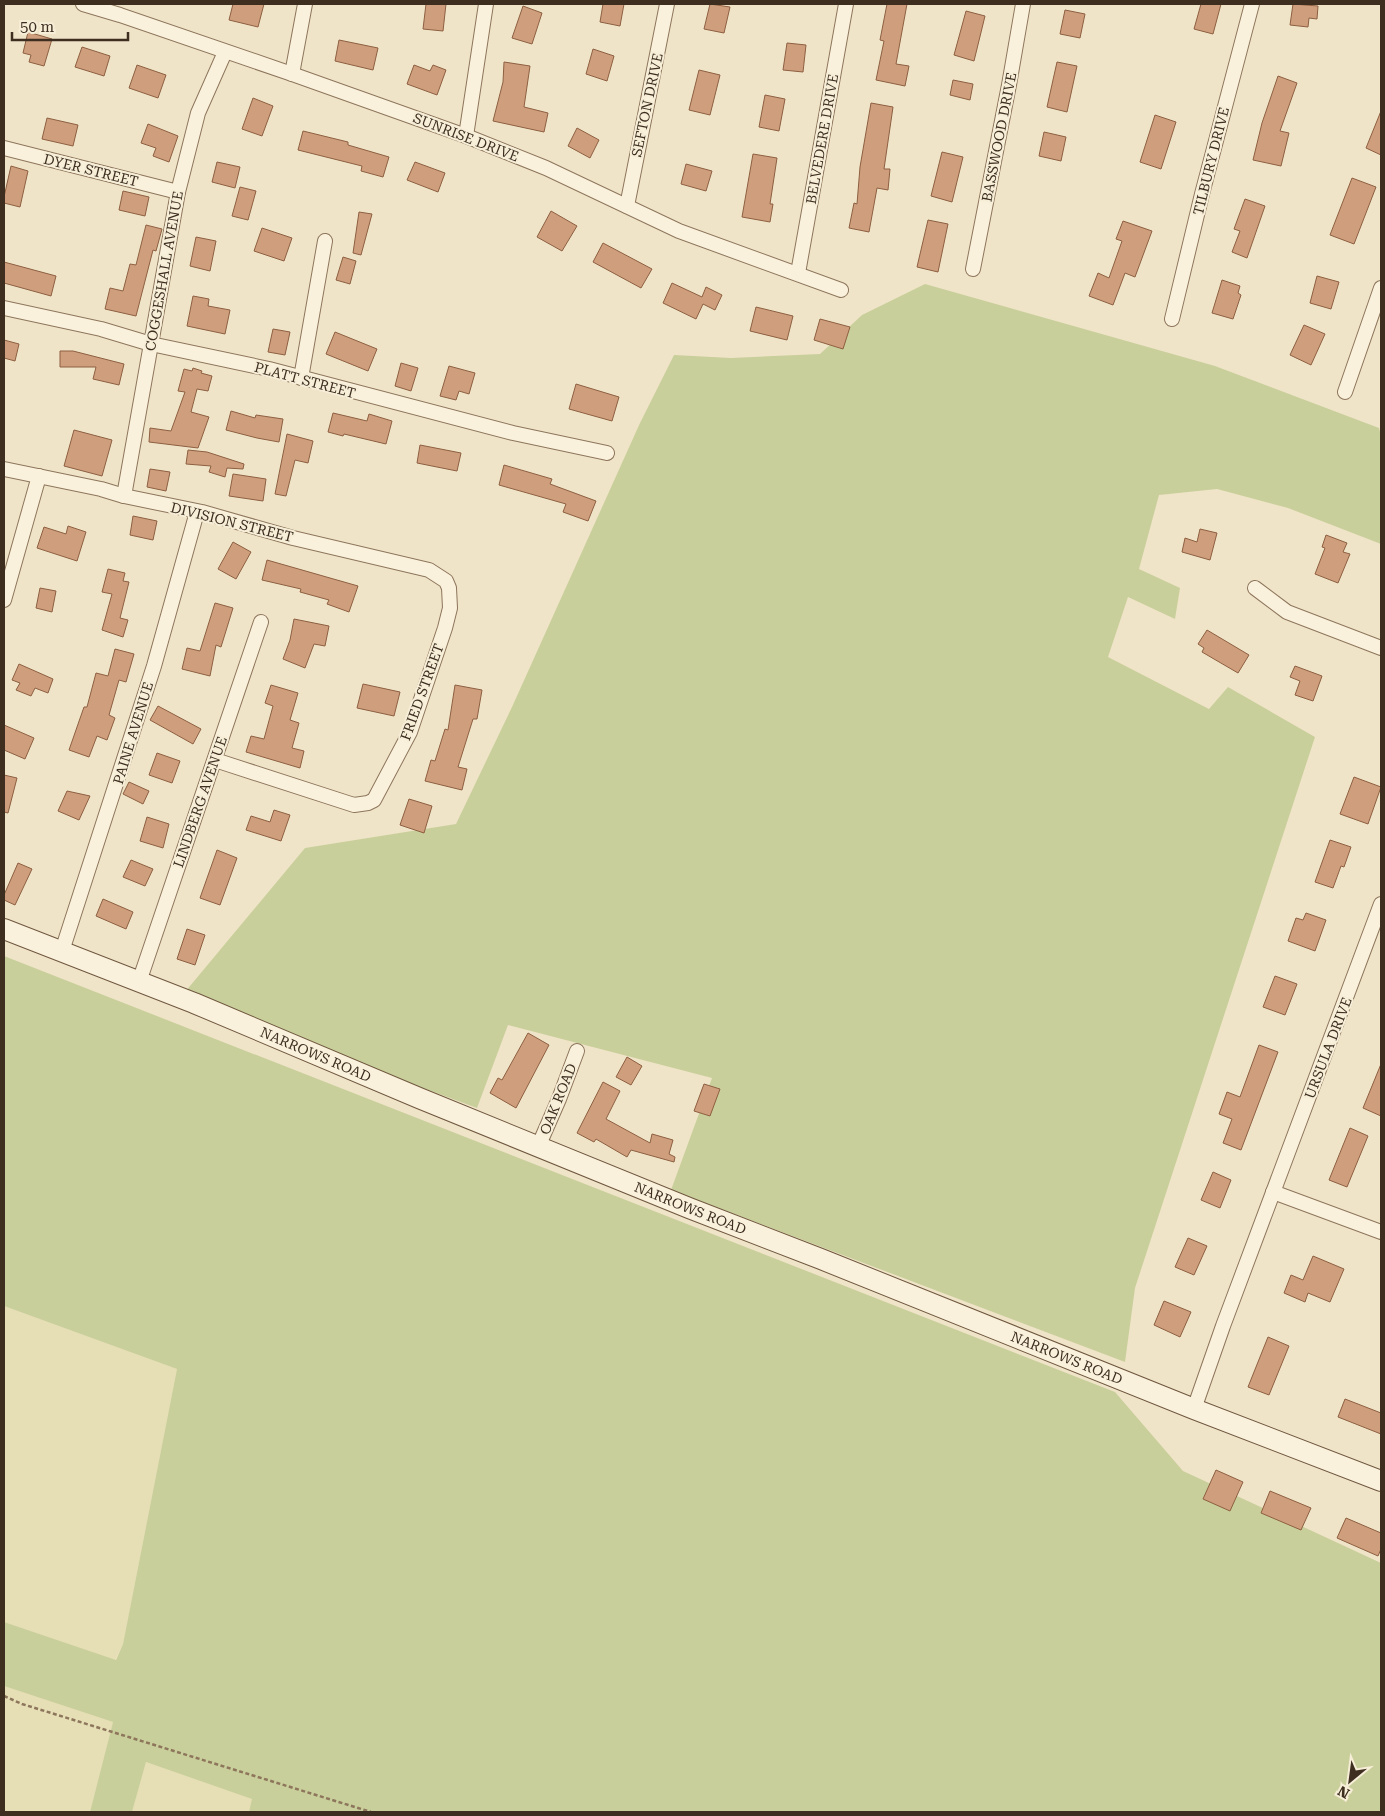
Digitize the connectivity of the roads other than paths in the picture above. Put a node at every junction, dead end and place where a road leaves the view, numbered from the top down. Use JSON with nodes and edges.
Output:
{"nodes":[{"id":1,"x":83,"y":4,"type":"edge"},
{"id":2,"x":305,"y":4,"type":"edge"},
{"id":3,"x":486,"y":4,"type":"edge"},
{"id":4,"x":667,"y":4,"type":"edge"},
{"id":5,"x":846,"y":4,"type":"edge"},
{"id":6,"x":1023,"y":4,"type":"edge"},
{"id":7,"x":1252,"y":4,"type":"edge"},
{"id":8,"x":121,"y":9,"type":"edge"},
{"id":9,"x":225,"y":52,"type":"junction"},
{"id":10,"x":292,"y":74,"type":"junction"},
{"id":11,"x":466,"y":136,"type":"junction"},
{"id":12,"x":4,"y":148,"type":"edge"},
{"id":13,"x":178,"y":192,"type":"junction"},
{"id":14,"x":627,"y":206,"type":"junction"},
{"id":15,"x":325,"y":241,"type":"dead end"},
{"id":16,"x":973,"y":269,"type":"dead end"},
{"id":17,"x":798,"y":273,"type":"junction"},
{"id":18,"x":1381,"y":288,"type":"edge"},
{"id":19,"x":841,"y":290,"type":"dead end"},
{"id":20,"x":4,"y":308,"type":"edge"},
{"id":21,"x":1172,"y":319,"type":"dead end"},
{"id":22,"x":151,"y":344,"type":"junction"},
{"id":23,"x":301,"y":378,"type":"junction"},
{"id":24,"x":1345,"y":392,"type":"dead end"},
{"id":25,"x":606,"y":453,"type":"dead end"},
{"id":26,"x":4,"y":468,"type":"edge"},
{"id":27,"x":39,"y":476,"type":"junction"},
{"id":28,"x":124,"y":496,"type":"junction"},
{"id":29,"x":197,"y":512,"type":"junction"},
{"id":30,"x":1255,"y":588,"type":"dead end"},
{"id":31,"x":448,"y":592,"type":"joint"},
{"id":32,"x":4,"y":600,"type":"edge"},
{"id":33,"x":261,"y":622,"type":"dead end"},
{"id":34,"x":1381,"y":648,"type":"edge"},
{"id":35,"x":215,"y":760,"type":"junction"},
{"id":36,"x":1381,"y":904,"type":"edge"},
{"id":37,"x":4,"y":929,"type":"edge"},
{"id":38,"x":62,"y":951,"type":"junction"},
{"id":39,"x":139,"y":982,"type":"junction"},
{"id":40,"x":577,"y":1051,"type":"dead end"},
{"id":41,"x":538,"y":1147,"type":"junction"},
{"id":42,"x":1274,"y":1192,"type":"junction"},
{"id":43,"x":1381,"y":1232,"type":"edge"},
{"id":44,"x":1194,"y":1409,"type":"junction"},
{"id":45,"x":1381,"y":1481,"type":"edge"}],
"edges":[{"from":1,"to":8,"type":"street","name":"SUNRISE DRIVE"},
{"from":2,"to":10,"type":"street"},
{"from":3,"to":11,"type":"street"},
{"from":4,"to":14,"type":"street","name":"SEFTON DRIVE"},
{"from":5,"to":17,"type":"street","name":"BELVEDERE DRIVE"},
{"from":6,"to":16,"type":"street","name":"BASSWOOD DRIVE"},
{"from":7,"to":21,"type":"street","name":"TILBURY DRIVE"},
{"from":8,"to":9,"type":"street","name":"SUNRISE DRIVE"},
{"from":9,"to":10,"type":"street","name":"SUNRISE DRIVE"},
{"from":9,"to":13,"type":"street","name":"COGGESHALL AVENUE"},
{"from":10,"to":11,"type":"street","name":"SUNRISE DRIVE"},
{"from":11,"to":14,"type":"street","name":"SUNRISE DRIVE"},
{"from":12,"to":13,"type":"street","name":"DYER STREET"},
{"from":13,"to":22,"type":"street","name":"COGGESHALL AVENUE"},
{"from":14,"to":17,"type":"street","name":"SUNRISE DRIVE"},
{"from":15,"to":23,"type":"street"},
{"from":17,"to":19,"type":"street","name":"SUNRISE DRIVE"},
{"from":18,"to":24,"type":"street"},
{"from":20,"to":22,"type":"street","name":"PLATT STREET"},
{"from":22,"to":23,"type":"street","name":"PLATT STREET"},
{"from":22,"to":28,"type":"street","name":"COGGESHALL AVENUE"},
{"from":23,"to":25,"type":"street","name":"PLATT STREET"},
{"from":26,"to":27,"type":"street","name":"DIVISION STREET"},
{"from":27,"to":28,"type":"street","name":"DIVISION STREET"},
{"from":27,"to":32,"type":"street"},
{"from":28,"to":29,"type":"street","name":"DIVISION STREET"},
{"from":29,"to":31,"type":"street","name":"DIVISION STREET"},
{"from":29,"to":38,"type":"street","name":"PAINE AVENUE"},
{"from":30,"to":34,"type":"street"},
{"from":31,"to":35,"type":"street","name":"FRIED STREET"},
{"from":33,"to":35,"type":"street","name":"LINDBERG AVENUE"},
{"from":35,"to":39,"type":"street","name":"LINDBERG AVENUE"},
{"from":36,"to":42,"type":"street","name":"URSULA DRIVE"},
{"from":37,"to":38,"type":"street","name":"NARROWS ROAD"},
{"from":38,"to":39,"type":"street","name":"NARROWS ROAD"},
{"from":39,"to":41,"type":"street","name":"NARROWS ROAD"},
{"from":40,"to":41,"type":"street","name":"OAK ROAD"},
{"from":41,"to":44,"type":"street","name":"NARROWS ROAD"},
{"from":42,"to":43,"type":"street"},
{"from":42,"to":44,"type":"street","name":"URSULA DRIVE"},
{"from":44,"to":45,"type":"street","name":"NARROWS ROAD"}]}
